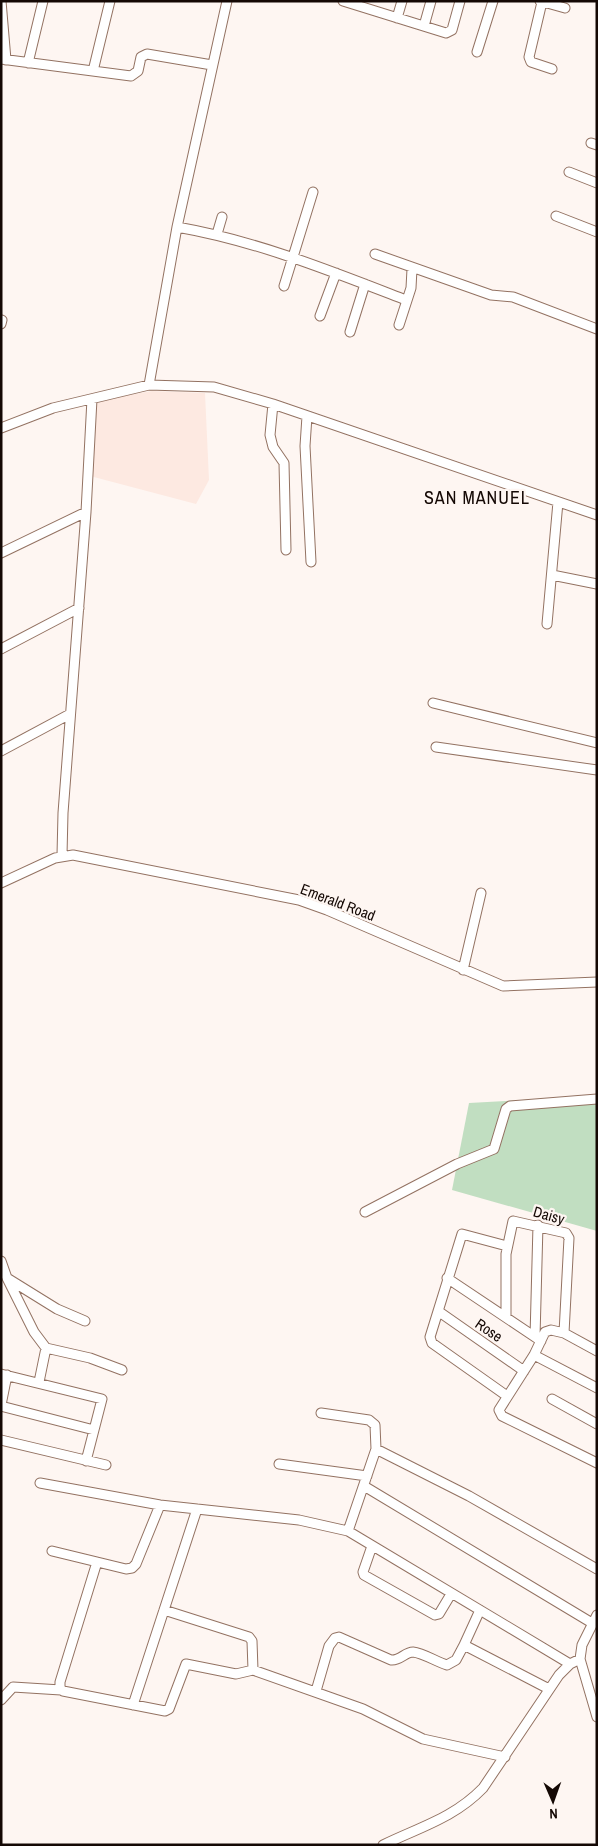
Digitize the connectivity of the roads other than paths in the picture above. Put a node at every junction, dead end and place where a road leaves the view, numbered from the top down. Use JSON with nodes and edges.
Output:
{"nodes":[{"id":1,"x":1,"y":1,"type":"edge"},
{"id":2,"x":43,"y":1,"type":"edge"},
{"id":3,"x":110,"y":1,"type":"edge"},
{"id":4,"x":227,"y":1,"type":"edge"},
{"id":5,"x":343,"y":1,"type":"edge"},
{"id":6,"x":402,"y":1,"type":"edge"},
{"id":7,"x":431,"y":1,"type":"edge"},
{"id":8,"x":460,"y":1,"type":"edge"},
{"id":9,"x":493,"y":1,"type":"edge"},
{"id":10,"x":541,"y":2,"type":"edge"},
{"id":11,"x":565,"y":8,"type":"dead end"},
{"id":12,"x":398,"y":18,"type":"junction"},
{"id":13,"x":424,"y":26,"type":"junction"},
{"id":14,"x":477,"y":52,"type":"dead end"},
{"id":15,"x":4,"y":59,"type":"edge"},
{"id":16,"x":28,"y":63,"type":"junction"},
{"id":17,"x":212,"y":65,"type":"junction"},
{"id":18,"x":552,"y":69,"type":"dead end"},
{"id":19,"x":93,"y":71,"type":"junction"},
{"id":20,"x":569,"y":172,"type":"dead end"},
{"id":21,"x":597,"y":183,"type":"edge"},
{"id":22,"x":313,"y":192,"type":"dead end"},
{"id":23,"x":556,"y":216,"type":"dead end"},
{"id":24,"x":222,"y":218,"type":"dead end"},
{"id":25,"x":177,"y":227,"type":"junction"},
{"id":26,"x":597,"y":232,"type":"edge"},
{"id":27,"x":217,"y":234,"type":"junction"},
{"id":28,"x":375,"y":254,"type":"dead end"},
{"id":29,"x":292,"y":256,"type":"junction"},
{"id":30,"x":412,"y":269,"type":"junction"},
{"id":31,"x":336,"y":273,"type":"junction"},
{"id":32,"x":365,"y":284,"type":"junction"},
{"id":33,"x":284,"y":286,"type":"dead end"},
{"id":34,"x":406,"y":300,"type":"junction"},
{"id":35,"x":320,"y":316,"type":"dead end"},
{"id":36,"x":2,"y":320,"type":"edge"},
{"id":37,"x":1,"y":324,"type":"edge"},
{"id":38,"x":399,"y":325,"type":"dead end"},
{"id":39,"x":597,"y":330,"type":"edge"},
{"id":40,"x":350,"y":332,"type":"dead end"},
{"id":41,"x":149,"y":385,"type":"junction"},
{"id":42,"x":92,"y":399,"type":"junction"},
{"id":43,"x":273,"y":404,"type":"junction"},
{"id":44,"x":306,"y":416,"type":"junction"},
{"id":45,"x":1,"y":428,"type":"edge"},
{"id":46,"x":558,"y":502,"type":"junction"},
{"id":47,"x":86,"y":512,"type":"junction"},
{"id":48,"x":597,"y":515,"type":"edge"},
{"id":49,"x":286,"y":550,"type":"dead end"},
{"id":50,"x":1,"y":553,"type":"edge"},
{"id":51,"x":311,"y":562,"type":"dead end"},
{"id":52,"x":552,"y":576,"type":"junction"},
{"id":53,"x":597,"y":584,"type":"edge"},
{"id":54,"x":78,"y":608,"type":"junction"},
{"id":55,"x":547,"y":624,"type":"dead end"},
{"id":56,"x":1,"y":649,"type":"edge"},
{"id":57,"x":433,"y":703,"type":"dead end"},
{"id":58,"x":70,"y":714,"type":"junction"},
{"id":59,"x":597,"y":743,"type":"edge"},
{"id":60,"x":436,"y":747,"type":"dead end"},
{"id":61,"x":1,"y":751,"type":"edge"},
{"id":62,"x":597,"y":770,"type":"edge"},
{"id":63,"x":62,"y":855,"type":"junction"},
{"id":64,"x":1,"y":884,"type":"edge"},
{"id":65,"x":481,"y":893,"type":"dead end"},
{"id":66,"x":463,"y":970,"type":"junction"},
{"id":67,"x":597,"y":982,"type":"edge"},
{"id":68,"x":597,"y":1099,"type":"edge"},
{"id":69,"x":365,"y":1212,"type":"dead end"},
{"id":70,"x":538,"y":1225,"type":"junction"},
{"id":71,"x":507,"y":1246,"type":"junction"},
{"id":72,"x":1,"y":1261,"type":"edge"},
{"id":73,"x":7,"y":1278,"type":"junction"},
{"id":74,"x":447,"y":1278,"type":"junction"},
{"id":75,"x":438,"y":1311,"type":"junction"},
{"id":76,"x":506,"y":1317,"type":"junction"},
{"id":77,"x":85,"y":1321,"type":"dead end"},
{"id":78,"x":564,"y":1333,"type":"junction"},
{"id":79,"x":538,"y":1339,"type":"junction"},
{"id":80,"x":46,"y":1348,"type":"junction"},
{"id":81,"x":597,"y":1351,"type":"edge"},
{"id":82,"x":534,"y":1355,"type":"junction"},
{"id":83,"x":122,"y":1370,"type":"dead end"},
{"id":84,"x":524,"y":1371,"type":"junction"},
{"id":85,"x":4,"y":1375,"type":"edge"},
{"id":86,"x":39,"y":1382,"type":"junction"},
{"id":87,"x":597,"y":1388,"type":"edge"},
{"id":88,"x":507,"y":1396,"type":"junction"},
{"id":89,"x":552,"y":1399,"type":"dead end"},
{"id":90,"x":1,"y":1405,"type":"edge"},
{"id":91,"x":321,"y":1413,"type":"dead end"},
{"id":92,"x":597,"y":1424,"type":"edge"},
{"id":93,"x":94,"y":1430,"type":"junction"},
{"id":94,"x":1,"y":1440,"type":"edge"},
{"id":95,"x":376,"y":1449,"type":"junction"},
{"id":96,"x":86,"y":1461,"type":"junction"},
{"id":97,"x":597,"y":1463,"type":"edge"},
{"id":98,"x":279,"y":1464,"type":"dead end"},
{"id":99,"x":106,"y":1465,"type":"dead end"},
{"id":100,"x":368,"y":1476,"type":"junction"},
{"id":101,"x":40,"y":1483,"type":"dead end"},
{"id":102,"x":364,"y":1486,"type":"junction"},
{"id":103,"x":160,"y":1505,"type":"junction"},
{"id":104,"x":197,"y":1509,"type":"junction"},
{"id":105,"x":348,"y":1531,"type":"junction"},
{"id":106,"x":372,"y":1546,"type":"junction"},
{"id":107,"x":52,"y":1551,"type":"dead end"},
{"id":108,"x":97,"y":1562,"type":"junction"},
{"id":109,"x":597,"y":1569,"type":"edge"},
{"id":110,"x":451,"y":1594,"type":"junction"},
{"id":111,"x":164,"y":1610,"type":"junction"},
{"id":112,"x":480,"y":1610,"type":"junction"},
{"id":113,"x":595,"y":1619,"type":"edge"},
{"id":114,"x":464,"y":1644,"type":"junction"},
{"id":115,"x":580,"y":1659,"type":"junction"},
{"id":116,"x":570,"y":1664,"type":"junction"},
{"id":117,"x":253,"y":1670,"type":"junction"},
{"id":118,"x":62,"y":1690,"type":"junction"},
{"id":119,"x":549,"y":1690,"type":"junction"},
{"id":120,"x":316,"y":1691,"type":"junction"},
{"id":121,"x":1,"y":1700,"type":"edge"},
{"id":122,"x":133,"y":1705,"type":"junction"},
{"id":123,"x":597,"y":1716,"type":"edge"},
{"id":124,"x":505,"y":1757,"type":"junction"},
{"id":125,"x":383,"y":1845,"type":"edge"}],
"edges":[{"from":1,"to":15,"type":"street"},
{"from":2,"to":16,"type":"street"},
{"from":3,"to":19,"type":"street"},
{"from":4,"to":17,"type":"street"},
{"from":5,"to":12,"type":"street"},
{"from":6,"to":12,"type":"street"},
{"from":7,"to":13,"type":"street"},
{"from":8,"to":13,"type":"street"},
{"from":9,"to":14,"type":"street"},
{"from":10,"to":11,"type":"street"},
{"from":10,"to":18,"type":"street"},
{"from":12,"to":13,"type":"street"},
{"from":15,"to":16,"type":"street"},
{"from":16,"to":19,"type":"street"},
{"from":17,"to":19,"type":"street"},
{"from":17,"to":25,"type":"street"},
{"from":20,"to":21,"type":"street"},
{"from":22,"to":29,"type":"street"},
{"from":23,"to":26,"type":"street"},
{"from":24,"to":27,"type":"street"},
{"from":25,"to":27,"type":"street"},
{"from":25,"to":41,"type":"street"},
{"from":27,"to":29,"type":"street"},
{"from":28,"to":30,"type":"street"},
{"from":29,"to":31,"type":"street"},
{"from":29,"to":33,"type":"street"},
{"from":30,"to":34,"type":"street"},
{"from":30,"to":39,"type":"street"},
{"from":31,"to":32,"type":"street"},
{"from":31,"to":35,"type":"street"},
{"from":32,"to":34,"type":"street"},
{"from":32,"to":40,"type":"street"},
{"from":34,"to":38,"type":"street"},
{"from":36,"to":37,"type":"street"},
{"from":41,"to":42,"type":"street"},
{"from":41,"to":43,"type":"street"},
{"from":42,"to":45,"type":"street"},
{"from":42,"to":47,"type":"street"},
{"from":43,"to":44,"type":"street"},
{"from":43,"to":49,"type":"street"},
{"from":44,"to":46,"type":"street"},
{"from":44,"to":51,"type":"street"},
{"from":46,"to":48,"type":"street"},
{"from":46,"to":52,"type":"street"},
{"from":47,"to":50,"type":"street"},
{"from":47,"to":54,"type":"street"},
{"from":52,"to":53,"type":"street"},
{"from":52,"to":55,"type":"street"},
{"from":54,"to":56,"type":"street"},
{"from":54,"to":58,"type":"street"},
{"from":57,"to":59,"type":"street"},
{"from":58,"to":61,"type":"street"},
{"from":58,"to":63,"type":"street"},
{"from":60,"to":62,"type":"street"},
{"from":63,"to":64,"type":"street"},
{"from":63,"to":66,"type":"street","name":"Emerald Road"},
{"from":65,"to":66,"type":"street"},
{"from":66,"to":67,"type":"street","name":"Emerald Road"},
{"from":68,"to":69,"type":"street"},
{"from":70,"to":71,"type":"street","name":"Daisy"},
{"from":70,"to":78,"type":"street","name":"Daisy"},
{"from":70,"to":79,"type":"street"},
{"from":71,"to":74,"type":"street"},
{"from":71,"to":76,"type":"street","name":"Daisy"},
{"from":72,"to":73,"type":"street"},
{"from":73,"to":77,"type":"street"},
{"from":73,"to":80,"type":"street"},
{"from":74,"to":75,"type":"street"},
{"from":74,"to":76,"type":"street"},
{"from":75,"to":84,"type":"street","name":"Rose"},
{"from":75,"to":88,"type":"street"},
{"from":76,"to":79,"type":"street"},
{"from":78,"to":79,"type":"street"},
{"from":78,"to":81,"type":"street"},
{"from":79,"to":82,"type":"street"},
{"from":80,"to":83,"type":"street"},
{"from":80,"to":86,"type":"street"},
{"from":82,"to":84,"type":"street"},
{"from":82,"to":87,"type":"street"},
{"from":84,"to":88,"type":"street"},
{"from":85,"to":86,"type":"street"},
{"from":85,"to":90,"type":"street"},
{"from":86,"to":93,"type":"street"},
{"from":88,"to":97,"type":"street"},
{"from":89,"to":92,"type":"street"},
{"from":90,"to":93,"type":"street"},
{"from":91,"to":95,"type":"street"},
{"from":93,"to":96,"type":"street"},
{"from":94,"to":96,"type":"street"},
{"from":95,"to":100,"type":"street"},
{"from":95,"to":109,"type":"street"},
{"from":96,"to":99,"type":"street"},
{"from":98,"to":100,"type":"street"},
{"from":100,"to":102,"type":"street"},
{"from":101,"to":103,"type":"street"},
{"from":102,"to":105,"type":"street"},
{"from":102,"to":113,"type":"street"},
{"from":103,"to":104,"type":"street"},
{"from":103,"to":108,"type":"street"},
{"from":104,"to":105,"type":"street"},
{"from":104,"to":111,"type":"street"},
{"from":105,"to":106,"type":"street"},
{"from":106,"to":110,"type":"street"},
{"from":106,"to":110,"type":"street"},
{"from":107,"to":108,"type":"street"},
{"from":108,"to":118,"type":"street"},
{"from":110,"to":112,"type":"street"},
{"from":111,"to":117,"type":"street"},
{"from":111,"to":122,"type":"street"},
{"from":112,"to":114,"type":"street"},
{"from":112,"to":116,"type":"street"},
{"from":113,"to":115,"type":"street"},
{"from":114,"to":119,"type":"street"},
{"from":114,"to":120,"type":"street"},
{"from":115,"to":116,"type":"street"},
{"from":115,"to":123,"type":"street"},
{"from":116,"to":119,"type":"street"},
{"from":117,"to":120,"type":"street"},
{"from":117,"to":122,"type":"street"},
{"from":118,"to":121,"type":"street"},
{"from":118,"to":122,"type":"street"},
{"from":119,"to":124,"type":"street"},
{"from":120,"to":124,"type":"street"},
{"from":124,"to":125,"type":"street"}]}
